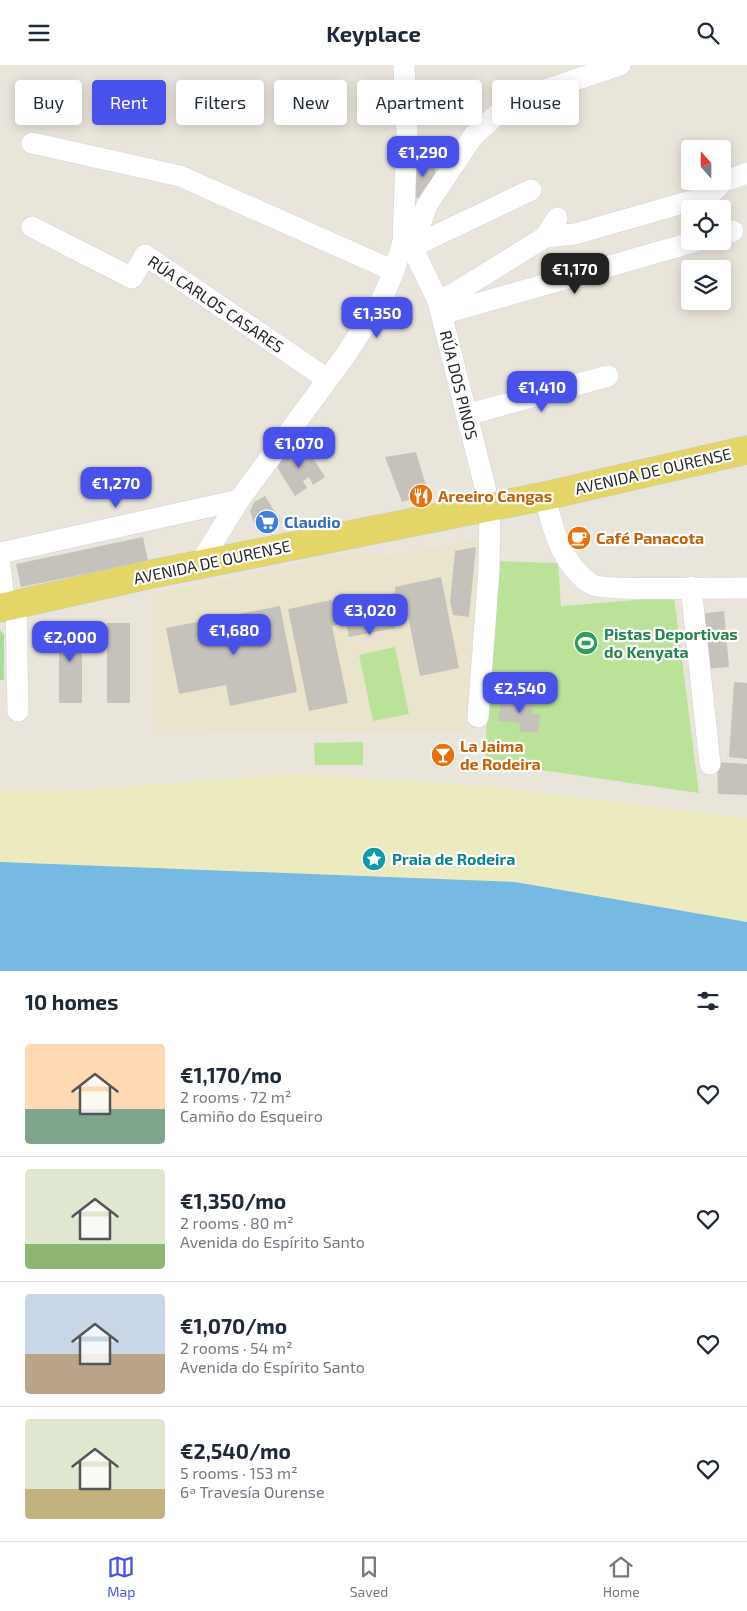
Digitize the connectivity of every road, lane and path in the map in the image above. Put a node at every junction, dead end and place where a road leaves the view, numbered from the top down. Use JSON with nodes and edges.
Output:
{"nodes":[{"id":1,"x":404,"y":65,"type":"edge"},
{"id":2,"x":620,"y":65,"type":"edge"},
{"id":3,"x":32,"y":143,"type":"dead end"},
{"id":4,"x":747,"y":173,"type":"edge"},
{"id":5,"x":531,"y":190,"type":"dead end"},
{"id":6,"x":557,"y":217,"type":"dead end"},
{"id":7,"x":32,"y":227,"type":"dead end"},
{"id":8,"x":545,"y":237,"type":"junction"},
{"id":9,"x":408,"y":244,"type":"junction"},
{"id":10,"x":681,"y":245,"type":"edge"},
{"id":11,"x":394,"y":271,"type":"junction"},
{"id":12,"x":440,"y":307,"type":"junction"},
{"id":13,"x":608,"y":376,"type":"dead end"},
{"id":14,"x":327,"y":379,"type":"junction"},
{"id":15,"x":466,"y":415,"type":"junction"},
{"id":16,"x":747,"y":450,"type":"edge"},
{"id":17,"x":545,"y":496,"type":"junction"},
{"id":18,"x":239,"y":500,"type":"junction"},
{"id":19,"x":490,"y":507,"type":"junction"},
{"id":20,"x":0,"y":553,"type":"edge"},
{"id":21,"x":199,"y":565,"type":"junction"},
{"id":22,"x":0,"y":566,"type":"edge"},
{"id":23,"x":691,"y":587,"type":"junction"},
{"id":24,"x":747,"y":588,"type":"edge"},
{"id":25,"x":7,"y":606,"type":"edge"},
{"id":26,"x":18,"y":711,"type":"dead end"},
{"id":27,"x":478,"y":717,"type":"dead end"},
{"id":28,"x":710,"y":764,"type":"dead end"}],
"edges":[{"from":1,"to":9,"type":"street"},
{"from":2,"to":9,"type":"street"},
{"from":3,"to":11,"type":"street"},
{"from":4,"to":8,"type":"street"},
{"from":5,"to":9,"type":"street"},
{"from":6,"to":8,"type":"street"},
{"from":7,"to":14,"type":"street","name":"RÚA CARLOS CASARES"},
{"from":8,"to":12,"type":"street"},
{"from":9,"to":11,"type":"street"},
{"from":9,"to":12,"type":"street","name":"RÚA DOS PINOS"},
{"from":10,"to":12,"type":"street"},
{"from":11,"to":14,"type":"street"},
{"from":12,"to":15,"type":"street","name":"RÚA DOS PINOS"},
{"from":13,"to":15,"type":"street"},
{"from":14,"to":18,"type":"street"},
{"from":15,"to":19,"type":"street","name":"RÚA DOS PINOS"},
{"from":16,"to":17,"type":"main road","name":"AVENIDA DE OURENSE"},
{"from":17,"to":19,"type":"main road","name":"AVENIDA DE OURENSE"},
{"from":17,"to":23,"type":"street"},
{"from":18,"to":20,"type":"street"},
{"from":18,"to":21,"type":"street"},
{"from":19,"to":21,"type":"main road","name":"AVENIDA DE OURENSE"},
{"from":19,"to":27,"type":"street","name":"RÚA DOS PINOS"},
{"from":21,"to":25,"type":"main road","name":"AVENIDA DE OURENSE"},
{"from":22,"to":25,"type":"street"},
{"from":23,"to":24,"type":"street"},
{"from":23,"to":28,"type":"street"},
{"from":25,"to":26,"type":"street"}]}
